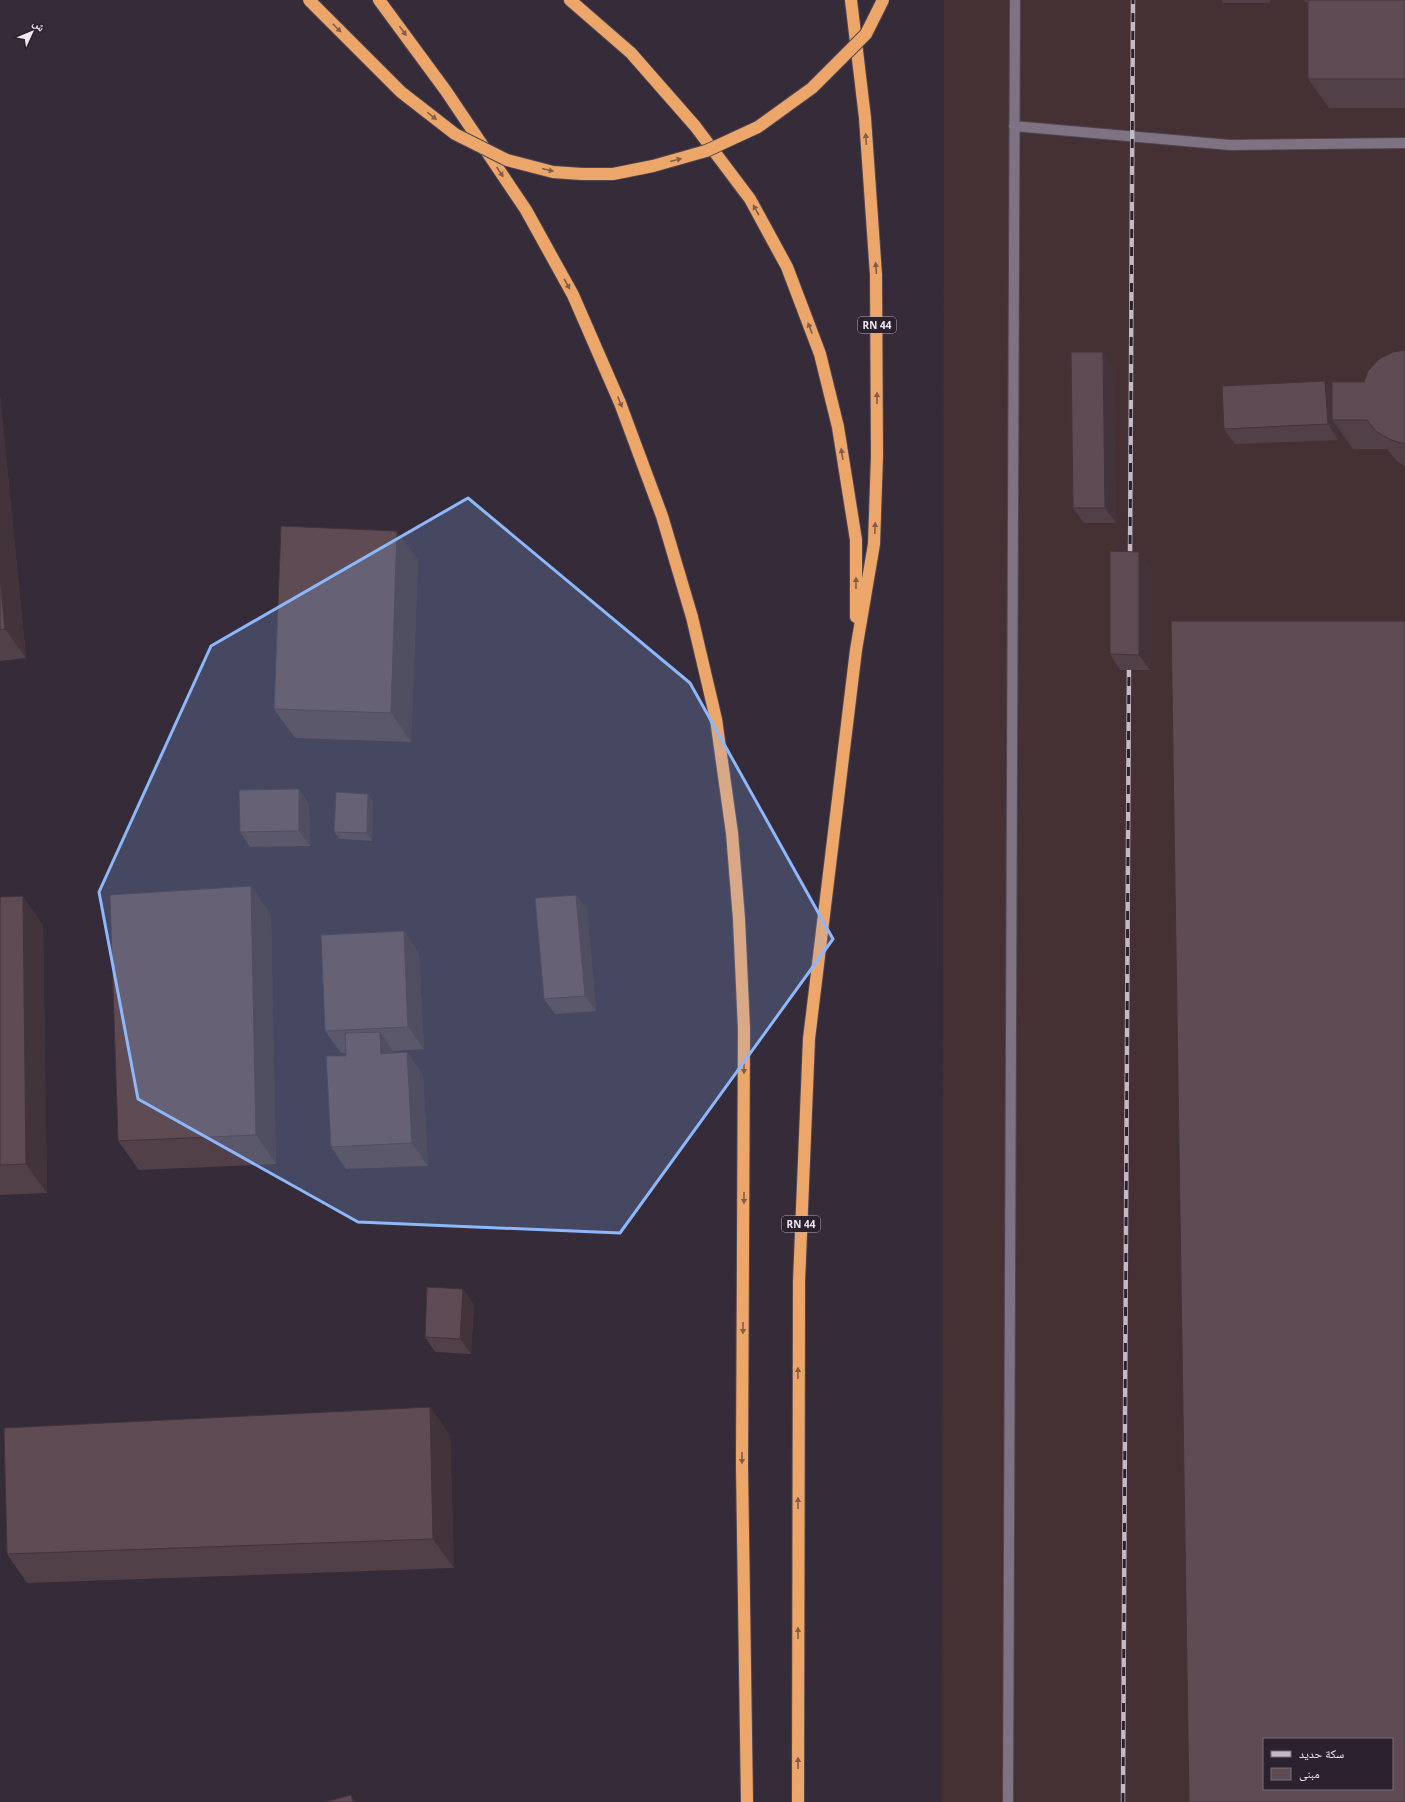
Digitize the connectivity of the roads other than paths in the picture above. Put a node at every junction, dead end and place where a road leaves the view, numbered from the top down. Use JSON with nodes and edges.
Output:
{"nodes":[{"id":1,"x":309,"y":0,"type":"edge"},
{"id":2,"x":379,"y":0,"type":"edge"},
{"id":3,"x":570,"y":0,"type":"edge"},
{"id":4,"x":851,"y":0,"type":"edge"},
{"id":5,"x":883,"y":0,"type":"edge"},
{"id":6,"x":1015,"y":0,"type":"edge"},
{"id":7,"x":1014,"y":126,"type":"junction"},
{"id":8,"x":1405,"y":143,"type":"edge"},
{"id":9,"x":856,"y":650,"type":"junction"},
{"id":10,"x":747,"y":1802,"type":"edge"},
{"id":11,"x":798,"y":1802,"type":"edge"},
{"id":12,"x":1008,"y":1802,"type":"edge"}],
"edges":[{"from":1,"to":5,"type":"highway","one_way":true,"bridge":true},
{"from":2,"to":10,"type":"highway","one_way":true},
{"from":9,"to":3,"type":"highway","one_way":true},
{"from":9,"to":4,"type":"highway","number":"RN 44","one_way":true},
{"from":6,"to":7,"type":"lane"},
{"from":7,"to":8,"type":"lane"},
{"from":7,"to":12,"type":"lane"},
{"from":11,"to":9,"type":"highway","number":"RN 44","one_way":true}]}
